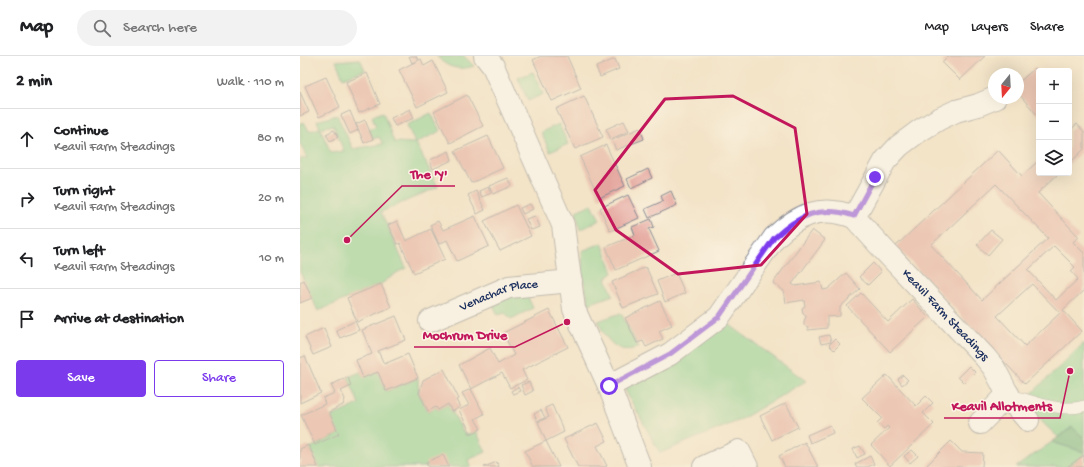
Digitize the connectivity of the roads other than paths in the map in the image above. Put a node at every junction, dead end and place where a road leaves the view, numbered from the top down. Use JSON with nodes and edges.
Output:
{"nodes":[{"id":1,"x":485,"y":56,"type":"edge"},
{"id":2,"x":988,"y":101,"type":"edge"},
{"id":3,"x":854,"y":216,"type":"junction"},
{"id":4,"x":571,"y":281,"type":"junction"},
{"id":5,"x":430,"y":321,"type":"dead end"},
{"id":6,"x":609,"y":386,"type":"junction"},
{"id":7,"x":1008,"y":394,"type":"junction"},
{"id":8,"x":1084,"y":406,"type":"edge"},
{"id":9,"x":1028,"y":420,"type":"dead end"},
{"id":10,"x":980,"y":423,"type":"dead end"},
{"id":11,"x":640,"y":467,"type":"edge"},
{"id":12,"x":704,"y":467,"type":"edge"},
{"id":13,"x":747,"y":467,"type":"edge"}],
"edges":[{"from":1,"to":4,"type":"street"},
{"from":2,"to":3,"type":"street"},
{"from":3,"to":6,"type":"street"},
{"from":3,"to":7,"type":"street","name":"Keavil Farm Steadings"},
{"from":4,"to":5,"type":"street","name":"Venachar Place"},
{"from":4,"to":6,"type":"street"},
{"from":6,"to":11,"type":"street"},
{"from":7,"to":8,"type":"lane"},
{"from":7,"to":9,"type":"street","name":"Keavil Farm Steadings"},
{"from":7,"to":10,"type":"street"},
{"from":12,"to":13,"type":"street"}]}
